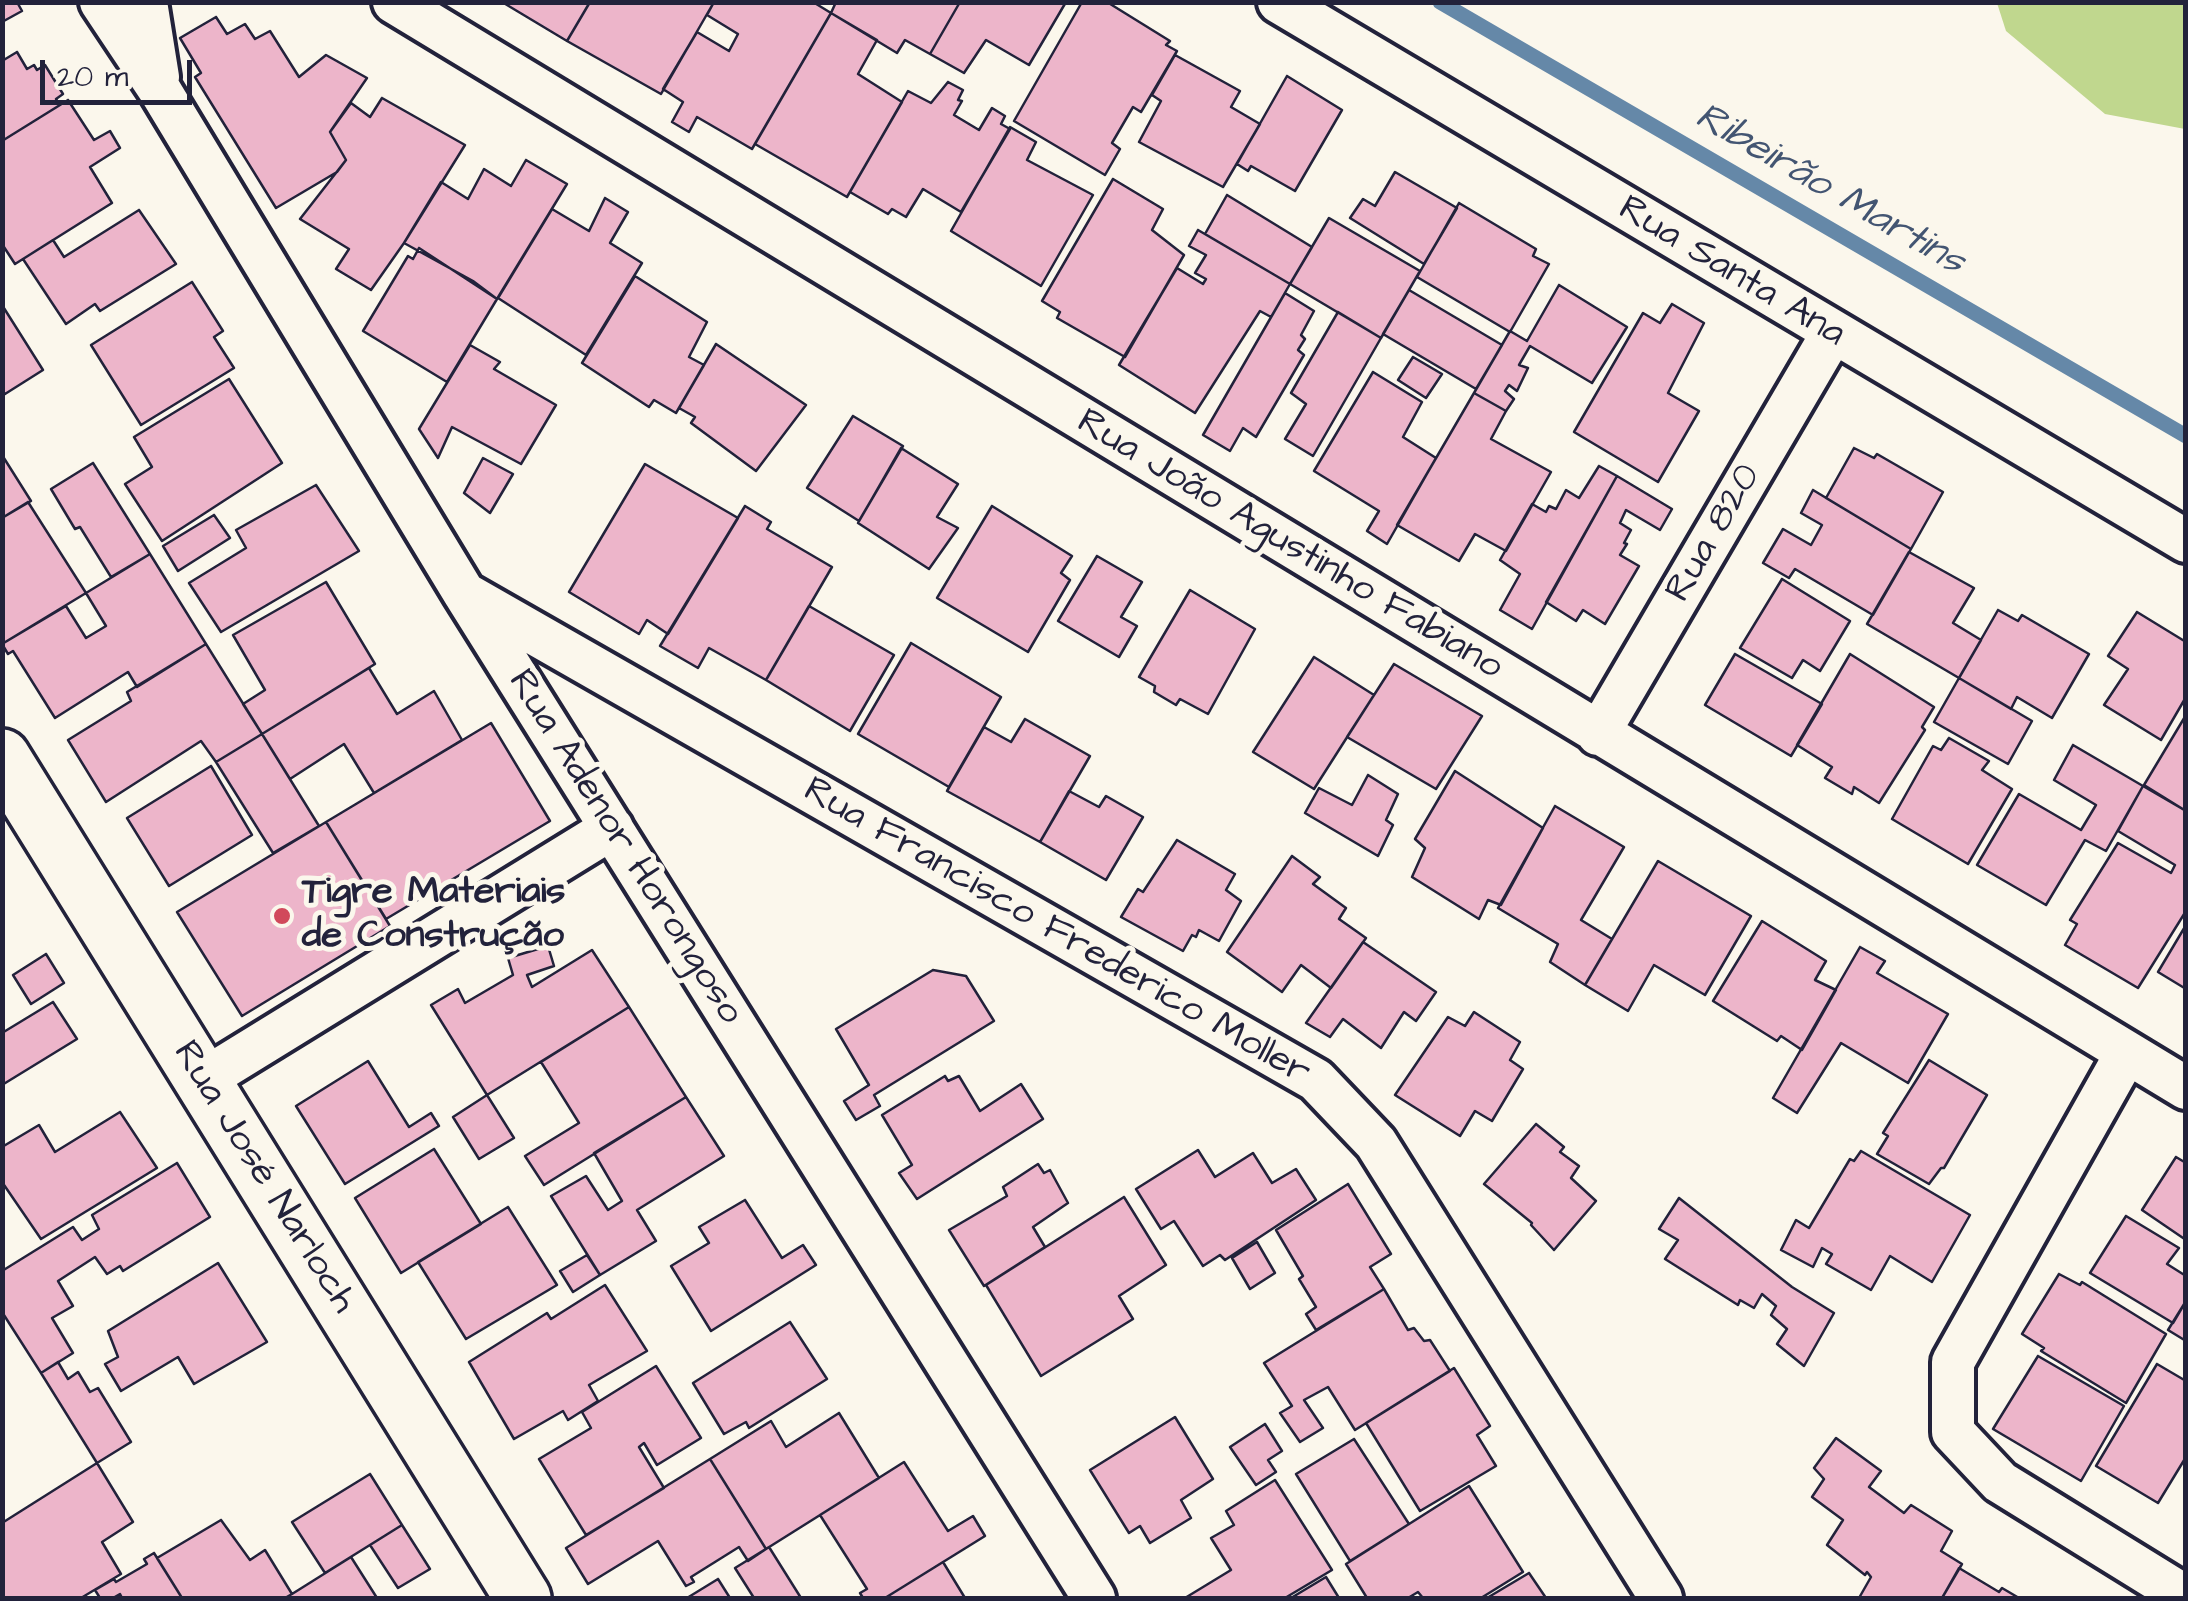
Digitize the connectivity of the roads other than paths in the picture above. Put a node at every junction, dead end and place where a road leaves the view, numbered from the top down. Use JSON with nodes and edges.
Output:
{"nodes":[{"id":1,"x":101,"y":2,"type":"edge"},
{"id":2,"x":146,"y":2,"type":"edge"},
{"id":3,"x":394,"y":2,"type":"edge"},
{"id":4,"x":1279,"y":2,"type":"edge"},
{"id":5,"x":161,"y":92,"type":"junction"},
{"id":6,"x":1832,"y":334,"type":"junction"},
{"id":7,"x":2186,"y":541,"type":"edge"},
{"id":8,"x":464,"y":593,"type":"junction"},
{"id":9,"x":1598,"y":734,"type":"junction"},
{"id":10,"x":2,"y":758,"type":"edge"},
{"id":11,"x":612,"y":828,"type":"junction"},
{"id":12,"x":2126,"y":1054,"type":"junction"},
{"id":13,"x":203,"y":1080,"type":"junction"},
{"id":14,"x":2186,"y":1088,"type":"edge"},
{"id":15,"x":2186,"y":1596,"type":"edge"},
{"id":16,"x":523,"y":1598,"type":"edge"},
{"id":17,"x":1094,"y":1598,"type":"edge"},
{"id":18,"x":1661,"y":1598,"type":"edge"}],
"edges":[{"from":1,"to":5,"type":"street","name":"Rua Adenor Horongoso"},
{"from":2,"to":5,"type":"street","name":"Rua Adenor Horongoso"},
{"from":3,"to":9,"type":"street","name":"Rua João Agustinho Fabiano"},
{"from":4,"to":6,"type":"street","name":"Rua Santa Ana"},
{"from":5,"to":8,"type":"street","name":"Rua Adenor Horongoso"},
{"from":6,"to":7,"type":"street","name":"Rua Santa Ana"},
{"from":6,"to":9,"type":"street","name":"Rua 820"},
{"from":8,"to":11,"type":"street","name":"Rua Adenor Horongoso"},
{"from":8,"to":18,"type":"street","name":"Rua Francisco Frederico Moller"},
{"from":9,"to":12,"type":"street","name":"Rua João Agustinho Fabiano"},
{"from":10,"to":13,"type":"main road","name":"Rua José Narloch"},
{"from":11,"to":13,"type":"street"},
{"from":11,"to":17,"type":"street","name":"Rua Adenor Horongoso"},
{"from":12,"to":14,"type":"street","name":"Rua João Agustinho Fabiano"},
{"from":12,"to":15,"type":"street"},
{"from":13,"to":16,"type":"main road","name":"Rua José Narloch"}]}
